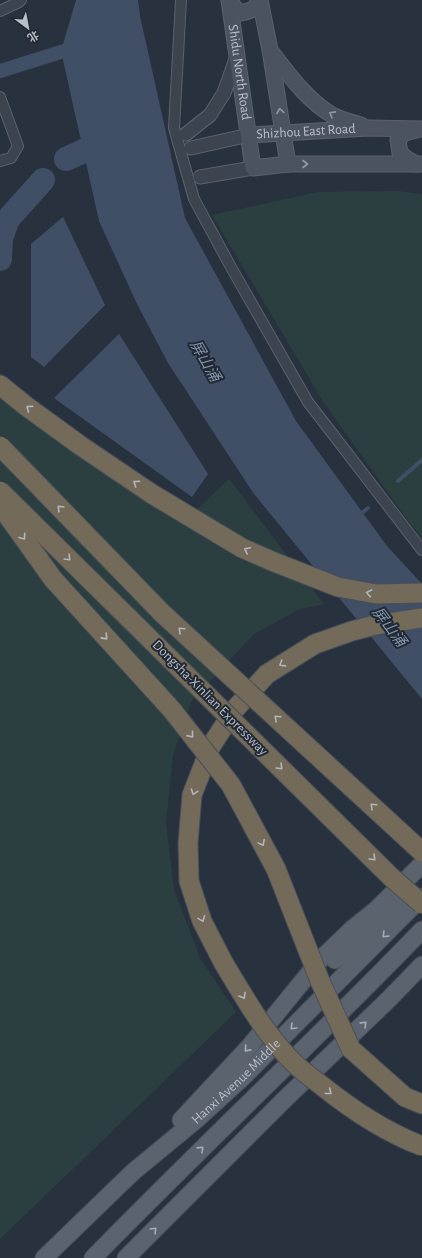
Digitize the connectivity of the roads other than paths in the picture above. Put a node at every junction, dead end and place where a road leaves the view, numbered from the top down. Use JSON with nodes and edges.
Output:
{"nodes":[{"id":1,"x":21,"y":0,"type":"edge"},
{"id":2,"x":182,"y":0,"type":"edge"},
{"id":3,"x":229,"y":0,"type":"edge"},
{"id":4,"x":259,"y":0,"type":"edge"},
{"id":5,"x":0,"y":11,"type":"edge"},
{"id":6,"x":270,"y":50,"type":"junction"},
{"id":7,"x":237,"y":56,"type":"junction"},
{"id":8,"x":1,"y":99,"type":"edge"},
{"id":9,"x":368,"y":128,"type":"junction"},
{"id":10,"x":421,"y":129,"type":"edge"},
{"id":11,"x":283,"y":132,"type":"junction"},
{"id":12,"x":186,"y":134,"type":"dead end"},
{"id":13,"x":249,"y":136,"type":"junction"},
{"id":14,"x":191,"y":148,"type":"dead end"},
{"id":15,"x":0,"y":161,"type":"edge"},
{"id":16,"x":288,"y":164,"type":"junction"},
{"id":17,"x":419,"y":164,"type":"edge"},
{"id":18,"x":253,"y":168,"type":"junction"},
{"id":19,"x":200,"y":177,"type":"dead end"},
{"id":20,"x":0,"y":385,"type":"edge"},
{"id":21,"x":0,"y":446,"type":"edge"},
{"id":22,"x":0,"y":491,"type":"edge"},
{"id":23,"x":0,"y":505,"type":"edge"},
{"id":24,"x":422,"y":550,"type":"edge"},
{"id":25,"x":422,"y":593,"type":"edge"},
{"id":26,"x":422,"y":618,"type":"edge"},
{"id":27,"x":422,"y":852,"type":"edge"},
{"id":28,"x":422,"y":864,"type":"edge"},
{"id":29,"x":422,"y":886,"type":"edge"},
{"id":30,"x":422,"y":897,"type":"edge"},
{"id":31,"x":422,"y":904,"type":"edge"},
{"id":32,"x":422,"y":930,"type":"edge"},
{"id":33,"x":422,"y":941,"type":"edge"},
{"id":34,"x":422,"y":965,"type":"edge"},
{"id":35,"x":362,"y":992,"type":"junction"},
{"id":36,"x":290,"y":997,"type":"junction"},
{"id":37,"x":285,"y":1099,"type":"junction"},
{"id":38,"x":414,"y":1100,"type":"edge"},
{"id":39,"x":422,"y":1146,"type":"edge"},
{"id":40,"x":133,"y":1172,"type":"junction"},
{"id":41,"x":124,"y":1226,"type":"junction"},
{"id":42,"x":61,"y":1242,"type":"junction"},
{"id":43,"x":40,"y":1258,"type":"edge"},
{"id":44,"x":44,"y":1258,"type":"edge"},
{"id":45,"x":93,"y":1258,"type":"edge"},
{"id":46,"x":98,"y":1258,"type":"edge"},
{"id":47,"x":126,"y":1258,"type":"edge"}],
"edges":[{"from":1,"to":5,"type":"street"},
{"from":2,"to":24,"type":"street"},
{"from":3,"to":4,"type":"main road"},
{"from":3,"to":7,"type":"main road","name":"Shidu North Road"},
{"from":4,"to":6,"type":"main road"},
{"from":9,"to":6,"type":"main road","one_way":true},
{"from":11,"to":6,"type":"main road","one_way":true},
{"from":7,"to":12,"type":"street"},
{"from":7,"to":13,"type":"main road","name":"Shidu North Road"},
{"from":8,"to":15,"type":"street"},
{"from":9,"to":10,"type":"main road","name":"Shizhou East Road"},
{"from":9,"to":11,"type":"main road","name":"Shizhou East Road"},
{"from":10,"to":17,"type":"main road"},
{"from":11,"to":13,"type":"main road","name":"Shizhou East Road"},
{"from":11,"to":16,"type":"main road"},
{"from":13,"to":14,"type":"street","name":"Shizhou East Road"},
{"from":13,"to":18,"type":"main road","name":"Shidu North Road"},
{"from":16,"to":17,"type":"main road","one_way":true},
{"from":16,"to":18,"type":"main road"},
{"from":18,"to":19,"type":"street"},
{"from":25,"to":20,"type":"highway","one_way":true},
{"from":27,"to":21,"type":"highway","name":"Dongsha-Xinlian Expressway","one_way":true,"bridge":true},
{"from":22,"to":31,"type":"highway","name":"Dongsha-Xinlian Expressway","one_way":true,"bridge":true},
{"from":23,"to":38,"type":"highway","one_way":true,"bridge":true},
{"from":26,"to":39,"type":"highway","one_way":true,"bridge":true},
{"from":28,"to":36,"type":"main road"},
{"from":29,"to":36,"type":"main road"},
{"from":30,"to":40,"type":"main road","name":"Hanxi Avenue Middle","one_way":true},
{"from":32,"to":35,"type":"main road","name":"Hanxi Avenue Middle"},
{"from":33,"to":35,"type":"main road"},
{"from":37,"to":34,"type":"main road","one_way":true},
{"from":41,"to":35,"type":"main road","name":"Hanxi Avenue Middle","one_way":true},
{"from":36,"to":40,"type":"main road","one_way":true},
{"from":37,"to":41,"type":"main road"},
{"from":47,"to":37,"type":"main road","one_way":true},
{"from":40,"to":42,"type":"main road","name":"Hanxi Avenue Middle"},
{"from":41,"to":45,"type":"main road","name":"Hanxi Avenue Middle"},
{"from":41,"to":46,"type":"main road"},
{"from":42,"to":43,"type":"main road"},
{"from":42,"to":44,"type":"main road","name":"Hanxi Avenue Middle"}]}
